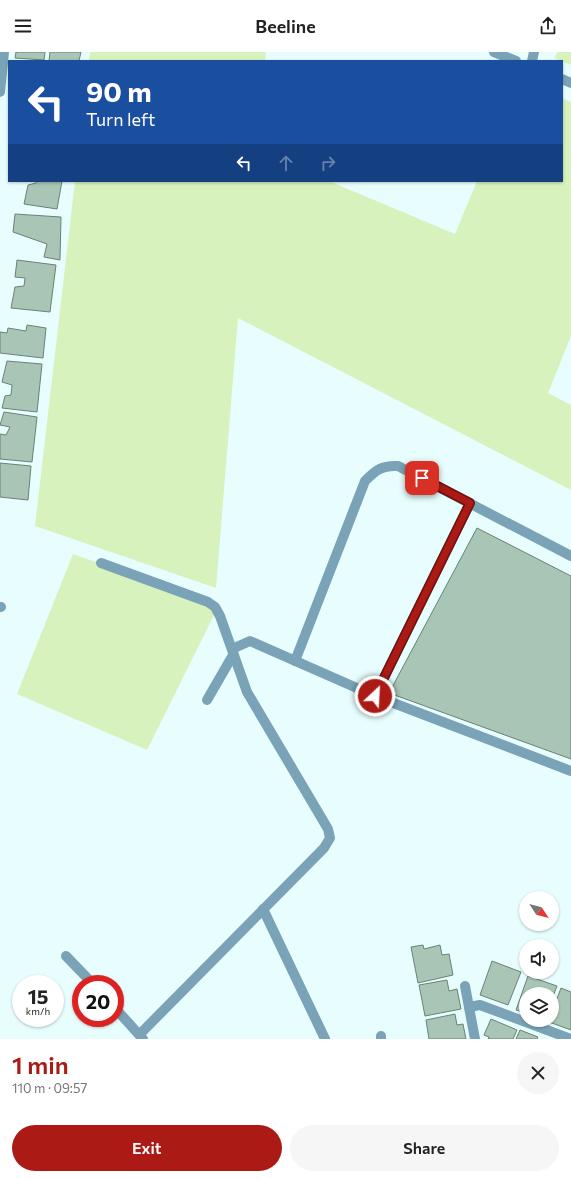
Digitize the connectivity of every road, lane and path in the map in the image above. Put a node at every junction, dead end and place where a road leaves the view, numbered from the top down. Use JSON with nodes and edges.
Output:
{"nodes":[{"id":1,"x":4,"y":52,"type":"edge"},
{"id":2,"x":494,"y":52,"type":"edge"},
{"id":3,"x":514,"y":60,"type":"edge"},
{"id":4,"x":0,"y":92,"type":"edge"},
{"id":5,"x":470,"y":503,"type":"junction"},
{"id":6,"x":571,"y":556,"type":"edge"},
{"id":7,"x":101,"y":563,"type":"dead end"},
{"id":8,"x":233,"y":652,"type":"junction"},
{"id":9,"x":295,"y":661,"type":"junction"},
{"id":10,"x":375,"y":696,"type":"junction"},
{"id":11,"x":207,"y":700,"type":"dead end"},
{"id":12,"x":571,"y":771,"type":"edge"},
{"id":13,"x":263,"y":909,"type":"junction"},
{"id":14,"x":66,"y":956,"type":"dead end"},
{"id":15,"x":84,"y":975,"type":"edge"},
{"id":16,"x":466,"y":986,"type":"dead end"},
{"id":17,"x":469,"y":1007,"type":"junction"},
{"id":18,"x":124,"y":1018,"type":"edge"},
{"id":19,"x":142,"y":1037,"type":"edge"},
{"id":20,"x":325,"y":1039,"type":"edge"},
{"id":21,"x":475,"y":1039,"type":"edge"},
{"id":22,"x":571,"y":1039,"type":"edge"}],
"edges":[{"from":1,"to":4,"type":"street"},
{"from":2,"to":3,"type":"street"},
{"from":5,"to":6,"type":"street"},
{"from":5,"to":9,"type":"street"},
{"from":5,"to":10,"type":"street"},
{"from":7,"to":8,"type":"street"},
{"from":8,"to":9,"type":"street"},
{"from":8,"to":11,"type":"street"},
{"from":8,"to":13,"type":"street"},
{"from":9,"to":10,"type":"street"},
{"from":10,"to":12,"type":"street"},
{"from":13,"to":19,"type":"street"},
{"from":13,"to":20,"type":"street"},
{"from":14,"to":15,"type":"street"},
{"from":16,"to":17,"type":"street"},
{"from":17,"to":21,"type":"street"},
{"from":17,"to":22,"type":"street"},
{"from":18,"to":19,"type":"street"}]}
